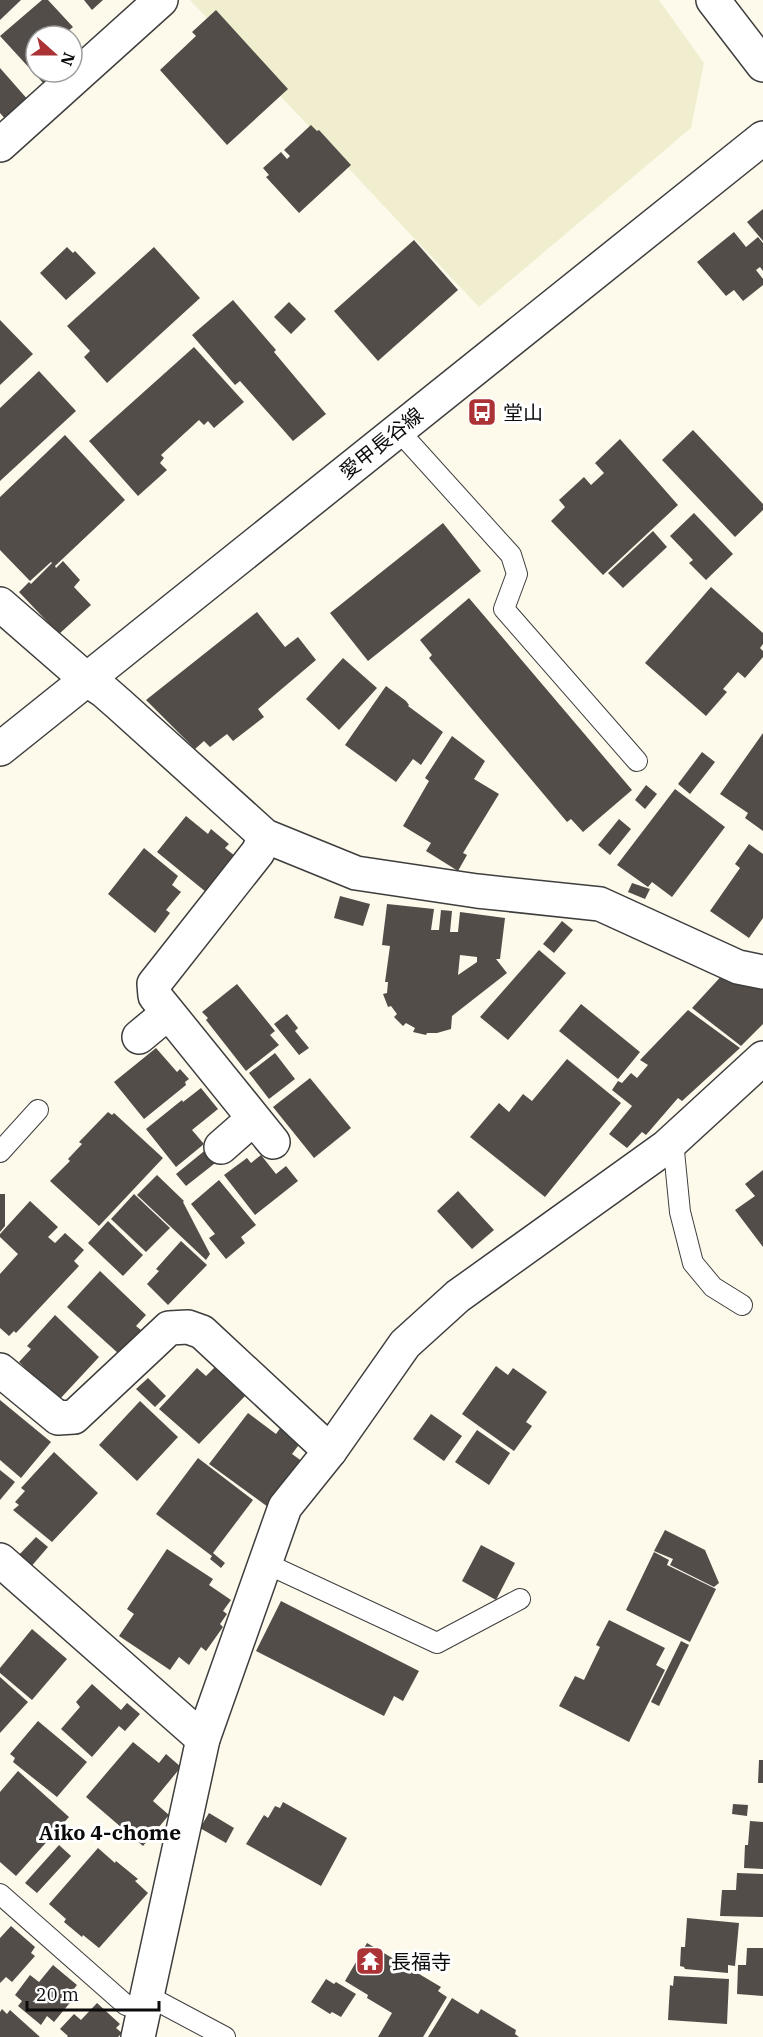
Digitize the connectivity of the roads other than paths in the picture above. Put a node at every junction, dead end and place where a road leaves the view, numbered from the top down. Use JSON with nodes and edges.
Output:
{"nodes":[{"id":1,"x":161,"y":0,"type":"edge"},
{"id":2,"x":713,"y":0,"type":"edge"},
{"id":3,"x":763,"y":64,"type":"edge"},
{"id":4,"x":763,"y":138,"type":"edge"},
{"id":5,"x":0,"y":146,"type":"edge"},
{"id":6,"x":398,"y":430,"type":"junction"},
{"id":7,"x":0,"y":604,"type":"edge"},
{"id":8,"x":86,"y":679,"type":"junction"},
{"id":9,"x":0,"y":749,"type":"edge"},
{"id":10,"x":637,"y":761,"type":"dead end"},
{"id":11,"x":265,"y":836,"type":"junction"},
{"id":12,"x":763,"y":972,"type":"edge"},
{"id":13,"x":168,"y":1013,"type":"junction"},
{"id":14,"x":139,"y":1037,"type":"dead end"},
{"id":15,"x":763,"y":1058,"type":"edge"},
{"id":16,"x":38,"y":1110,"type":"dead end"},
{"id":17,"x":673,"y":1141,"type":"junction"},
{"id":18,"x":222,"y":1147,"type":"dead end"},
{"id":19,"x":0,"y":1152,"type":"edge"},
{"id":20,"x":742,"y":1305,"type":"dead end"},
{"id":21,"x":0,"y":1370,"type":"edge"},
{"id":22,"x":330,"y":1451,"type":"junction"},
{"id":23,"x":0,"y":1560,"type":"edge"},
{"id":24,"x":266,"y":1563,"type":"junction"},
{"id":25,"x":520,"y":1599,"type":"dead end"},
{"id":26,"x":203,"y":1739,"type":"junction"},
{"id":27,"x":0,"y":1894,"type":"edge"},
{"id":28,"x":144,"y":2015,"type":"edge"},
{"id":29,"x":225,"y":2037,"type":"edge"}],
"edges":[{"from":1,"to":5,"type":"street"},
{"from":2,"to":3,"type":"street"},
{"from":4,"to":6,"type":"street","name":"愛甲長谷線"},
{"from":6,"to":8,"type":"street","name":"愛甲長谷線"},
{"from":6,"to":10,"type":"lane"},
{"from":7,"to":8,"type":"street"},
{"from":8,"to":9,"type":"street","name":"愛甲長谷線"},
{"from":8,"to":11,"type":"street"},
{"from":11,"to":12,"type":"street"},
{"from":11,"to":13,"type":"street"},
{"from":13,"to":14,"type":"street"},
{"from":13,"to":18,"type":"street"},
{"from":15,"to":17,"type":"street"},
{"from":16,"to":19,"type":"lane"},
{"from":17,"to":20,"type":"lane"},
{"from":17,"to":22,"type":"street"},
{"from":21,"to":22,"type":"street"},
{"from":22,"to":24,"type":"street"},
{"from":23,"to":26,"type":"street"},
{"from":24,"to":25,"type":"lane"},
{"from":24,"to":26,"type":"street"},
{"from":26,"to":28,"type":"street"},
{"from":27,"to":28,"type":"lane"},
{"from":28,"to":29,"type":"lane"}]}
